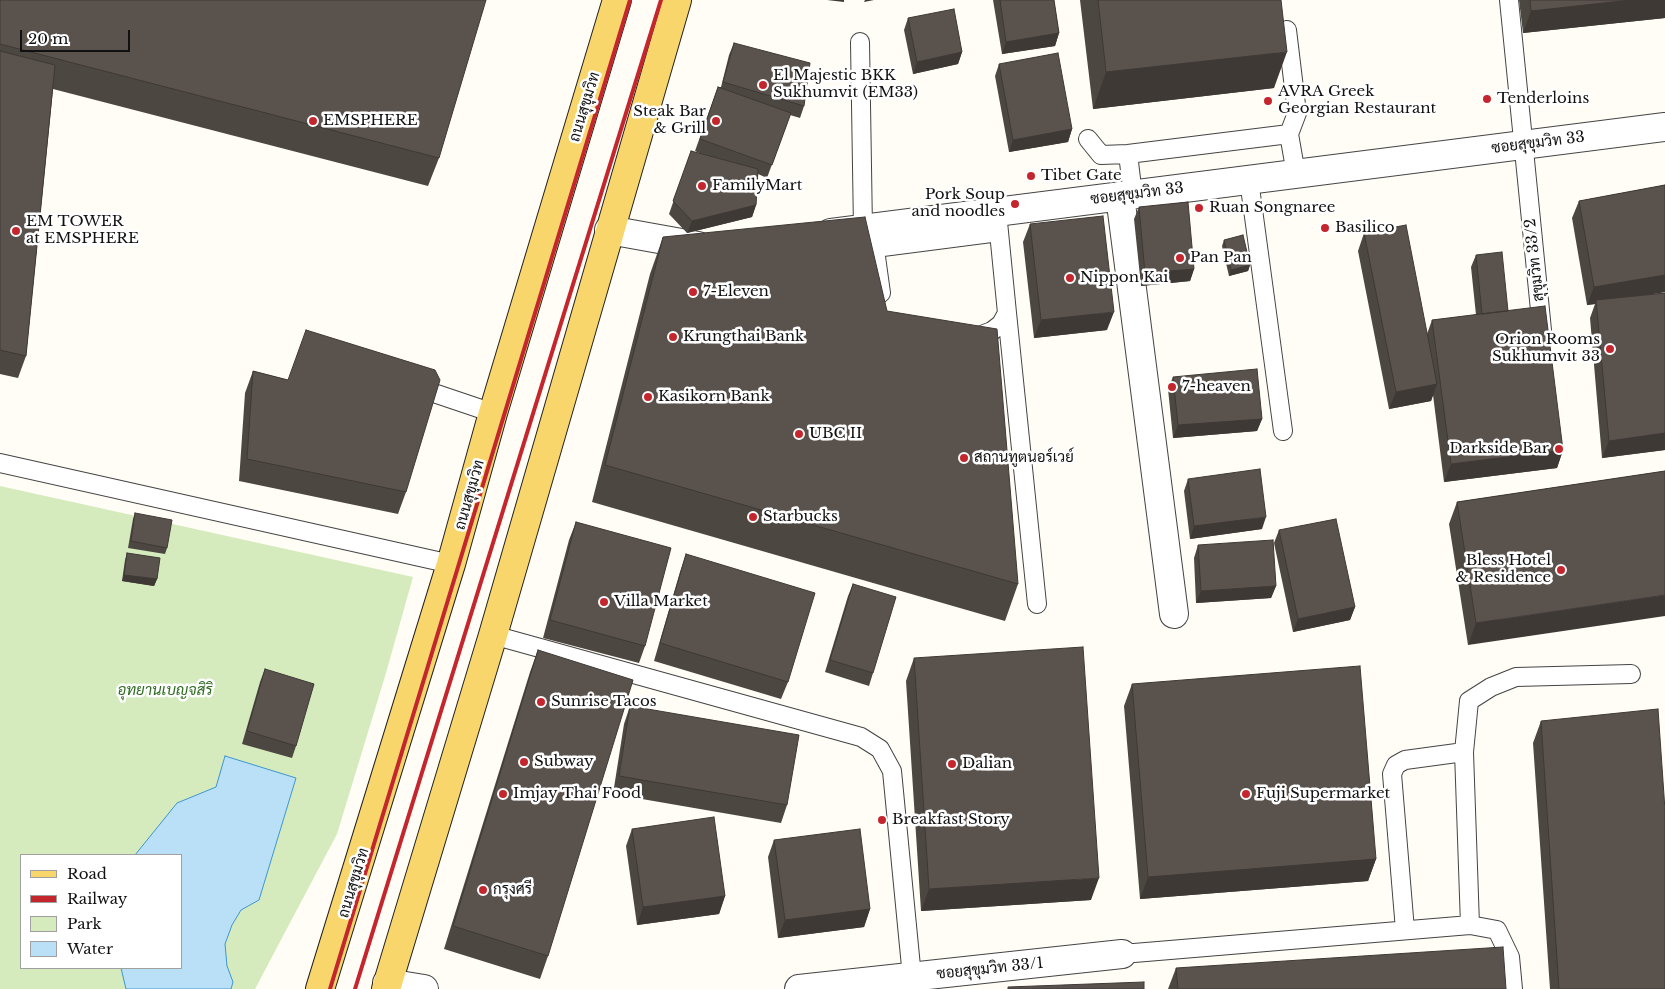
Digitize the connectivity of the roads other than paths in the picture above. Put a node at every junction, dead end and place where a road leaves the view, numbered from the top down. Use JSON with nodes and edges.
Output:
{"nodes":[{"id":1,"x":617,"y":0,"type":"edge"},
{"id":2,"x":676,"y":0,"type":"edge"},
{"id":3,"x":1509,"y":0,"type":"edge"},
{"id":4,"x":1287,"y":30,"type":"dead end"},
{"id":5,"x":860,"y":42,"type":"dead end"},
{"id":6,"x":1665,"y":126,"type":"edge"},
{"id":7,"x":1289,"y":134,"type":"junction"},
{"id":8,"x":1088,"y":139,"type":"dead end"},
{"id":9,"x":1522,"y":145,"type":"junction"},
{"id":10,"x":1128,"y":154,"type":"junction"},
{"id":11,"x":1296,"y":174,"type":"junction"},
{"id":12,"x":1249,"y":180,"type":"junction"},
{"id":13,"x":1126,"y":196,"type":"junction"},
{"id":14,"x":998,"y":222,"type":"junction"},
{"id":15,"x":609,"y":230,"type":"junction"},
{"id":16,"x":806,"y":235,"type":"edge"},
{"id":17,"x":870,"y":235,"type":"junction"},
{"id":18,"x":719,"y":244,"type":"edge"},
{"id":19,"x":884,"y":313,"type":"edge"},
{"id":20,"x":1007,"y":313,"type":"junction"},
{"id":21,"x":961,"y":339,"type":"edge"},
{"id":22,"x":1544,"y":348,"type":"edge"},
{"id":23,"x":399,"y":381,"type":"edge"},
{"id":24,"x":493,"y":413,"type":"junction"},
{"id":25,"x":1283,"y":431,"type":"dead end"},
{"id":26,"x":0,"y":463,"type":"edge"},
{"id":27,"x":451,"y":564,"type":"junction"},
{"id":28,"x":1037,"y":604,"type":"dead end"},
{"id":29,"x":1174,"y":614,"type":"dead end"},
{"id":30,"x":493,"y":636,"type":"junction"},
{"id":31,"x":1631,"y":674,"type":"dead end"},
{"id":32,"x":1464,"y":752,"type":"junction"},
{"id":33,"x":1470,"y":925,"type":"junction"},
{"id":34,"x":1405,"y":930,"type":"junction"},
{"id":35,"x":1122,"y":954,"type":"joint"},
{"id":36,"x":912,"y":977,"type":"junction"},
{"id":37,"x":386,"y":986,"type":"edge"},
{"id":38,"x":320,"y":989,"type":"edge"},
{"id":39,"x":424,"y":989,"type":"edge"},
{"id":40,"x":798,"y":989,"type":"edge"},
{"id":41,"x":1513,"y":989,"type":"edge"}],
"edges":[{"from":1,"to":24,"type":"main road","name":"ถนนสุขุมวิท"},
{"from":2,"to":15,"type":"main road"},
{"from":3,"to":9,"type":"lane","name":"สุขุมวิท 33/2"},
{"from":4,"to":7,"type":"lane"},
{"from":5,"to":17,"type":"lane"},
{"from":6,"to":9,"type":"street","name":"ซอยสุขุมวิท 33"},
{"from":7,"to":10,"type":"lane"},
{"from":7,"to":11,"type":"lane"},
{"from":8,"to":10,"type":"lane"},
{"from":9,"to":11,"type":"street","name":"ซอยสุขุมวิท 33"},
{"from":9,"to":22,"type":"lane","name":"สุขุมวิท 33/2"},
{"from":10,"to":13,"type":"lane"},
{"from":11,"to":12,"type":"street","name":"ซอยสุขุมวิท 33"},
{"from":12,"to":13,"type":"street","name":"ซอยสุขุมวิท 33"},
{"from":12,"to":25,"type":"lane"},
{"from":13,"to":14,"type":"street","name":"ซอยสุขุมวิท 33"},
{"from":13,"to":29,"type":"street"},
{"from":14,"to":17,"type":"street","name":"ซอยสุขุมวิท 33"},
{"from":14,"to":20,"type":"lane"},
{"from":15,"to":18,"type":"street"},
{"from":15,"to":30,"type":"main road"},
{"from":16,"to":17,"type":"street","name":"ซอยสุขุมวิท 33"},
{"from":17,"to":19,"type":"lane"},
{"from":20,"to":21,"type":"lane"},
{"from":20,"to":28,"type":"lane"},
{"from":23,"to":24,"type":"lane"},
{"from":24,"to":27,"type":"main road","name":"ถนนสุขุมวิท"},
{"from":26,"to":27,"type":"lane"},
{"from":27,"to":38,"type":"main road","name":"ถนนสุขุมวิท"},
{"from":30,"to":36,"type":"lane"},
{"from":30,"to":37,"type":"main road"},
{"from":31,"to":32,"type":"lane"},
{"from":32,"to":33,"type":"lane"},
{"from":32,"to":34,"type":"lane"},
{"from":33,"to":34,"type":"lane"},
{"from":33,"to":41,"type":"lane"},
{"from":34,"to":35,"type":"lane"},
{"from":35,"to":36,"type":"street","name":"ซอยสุขุมวิท 33/1"},
{"from":36,"to":40,"type":"street","name":"ซอยสุขุมวิท 33/1"},
{"from":37,"to":39,"type":"street"}]}
